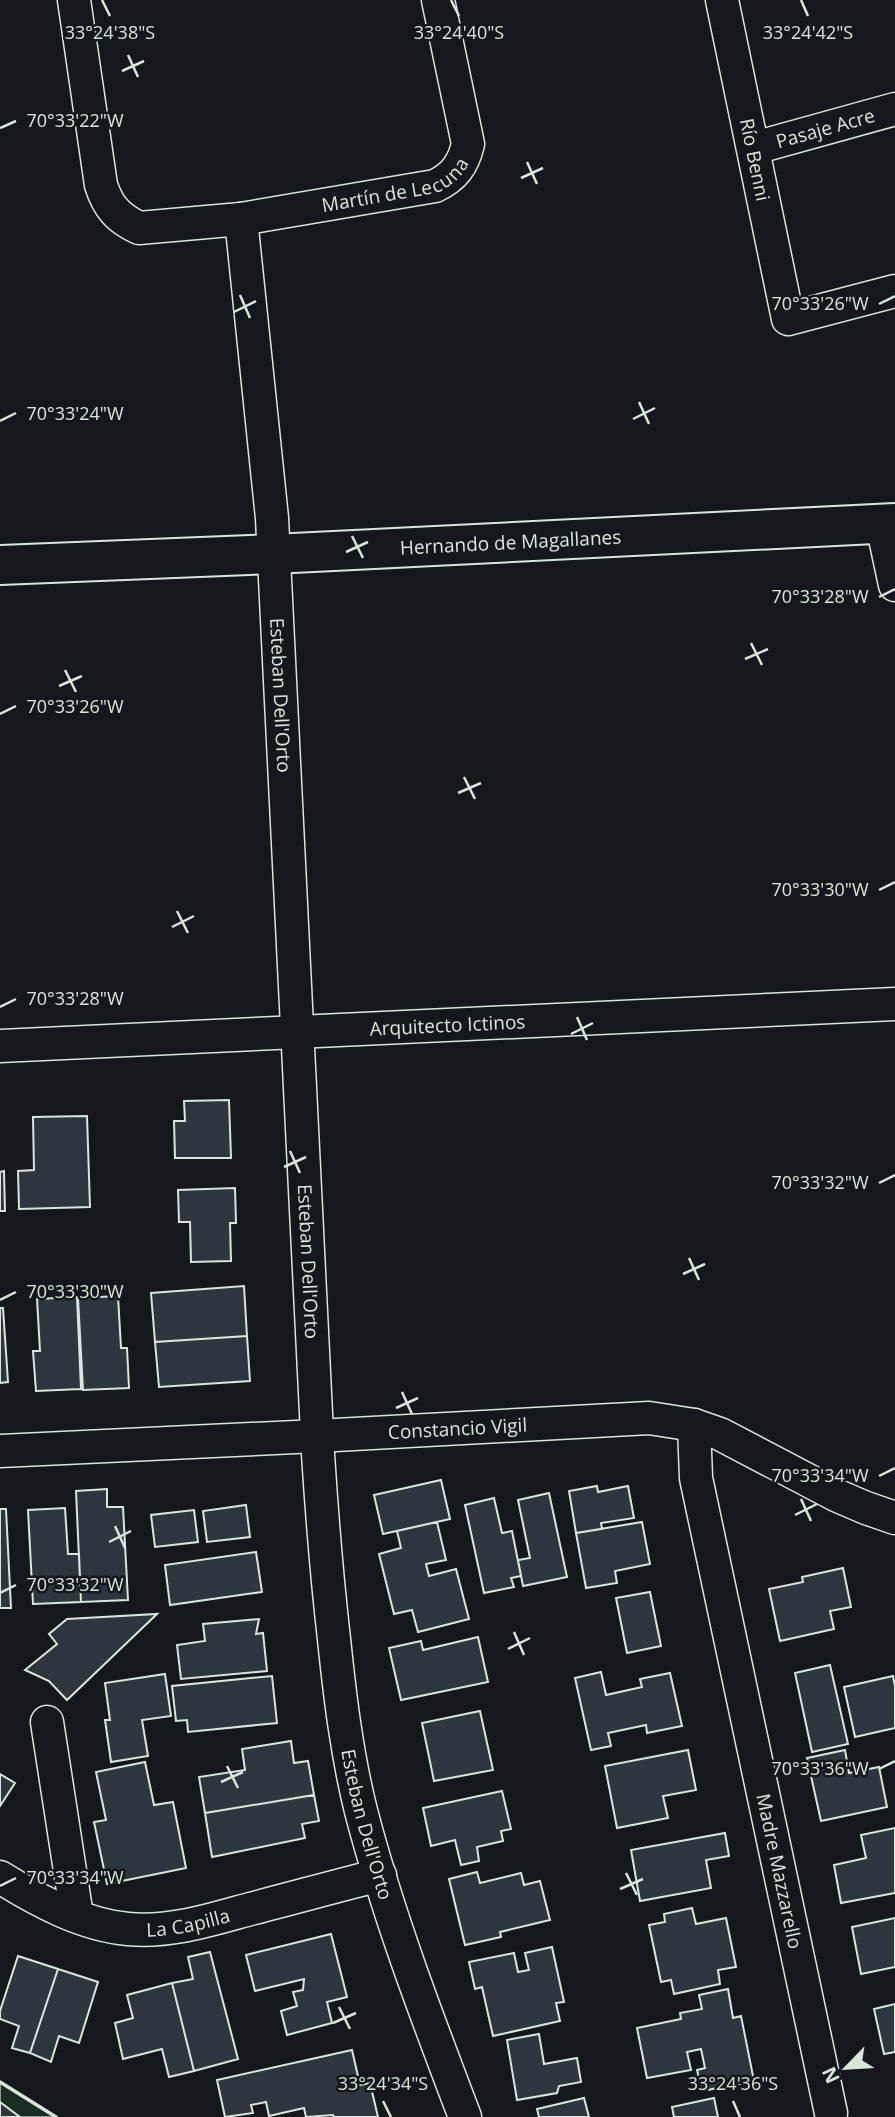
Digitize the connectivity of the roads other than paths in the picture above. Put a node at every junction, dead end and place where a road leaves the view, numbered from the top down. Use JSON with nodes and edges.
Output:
{"nodes":[{"id":1,"x":74,"y":0,"type":"edge"},
{"id":2,"x":438,"y":0,"type":"edge"},
{"id":3,"x":722,"y":0,"type":"edge"},
{"id":4,"x":895,"y":109,"type":"edge"},
{"id":5,"x":754,"y":148,"type":"junction"},
{"id":6,"x":241,"y":219,"type":"junction"},
{"id":7,"x":895,"y":291,"type":"edge"},
{"id":8,"x":888,"y":524,"type":"edge"},
{"id":9,"x":273,"y":554,"type":"junction"},
{"id":10,"x":0,"y":565,"type":"edge"},
{"id":11,"x":895,"y":585,"type":"edge"},
{"id":12,"x":895,"y":1004,"type":"edge"},
{"id":13,"x":296,"y":1032,"type":"junction"},
{"id":14,"x":0,"y":1046,"type":"edge"},
{"id":15,"x":694,"y":1425,"type":"junction"},
{"id":16,"x":317,"y":1436,"type":"junction"},
{"id":17,"x":0,"y":1451,"type":"edge"},
{"id":18,"x":895,"y":1518,"type":"edge"},
{"id":19,"x":47,"y":1722,"type":"dead end"},
{"id":20,"x":380,"y":1875,"type":"junction"},
{"id":21,"x":0,"y":1877,"type":"edge"},
{"id":22,"x":77,"y":1916,"type":"junction"},
{"id":23,"x":831,"y":2113,"type":"dead end"},
{"id":24,"x":465,"y":2117,"type":"edge"}],
"edges":[{"from":1,"to":6,"type":"street","name":"Martín de Lecuna"},
{"from":2,"to":6,"type":"street","name":"Martín de Lecuna"},
{"from":3,"to":5,"type":"street","name":"Río Benni"},
{"from":4,"to":5,"type":"street","name":"Pasaje Acre"},
{"from":5,"to":7,"type":"street","name":"Río Benni"},
{"from":6,"to":9,"type":"street","name":"Esteban Dell'Orto"},
{"from":8,"to":9,"type":"main road","name":"Hernando de Magallanes"},
{"from":8,"to":11,"type":"street"},
{"from":9,"to":10,"type":"main road","name":"Hernando de Magallanes"},
{"from":9,"to":13,"type":"street","name":"Esteban Dell'Orto"},
{"from":12,"to":13,"type":"street","name":"Arquitecto Ictinos"},
{"from":13,"to":14,"type":"street","name":"Arquitecto Ictinos"},
{"from":13,"to":16,"type":"street","name":"Esteban Dell'Orto"},
{"from":15,"to":16,"type":"street","name":"Constancio Vigil"},
{"from":15,"to":18,"type":"street","name":"Constancio Vigil"},
{"from":15,"to":23,"type":"street","name":"Madre Mazzarello"},
{"from":16,"to":17,"type":"street","name":"Constancio Vigil"},
{"from":16,"to":20,"type":"street","name":"Esteban Dell'Orto"},
{"from":19,"to":22,"type":"street"},
{"from":20,"to":22,"type":"street","name":"La Capilla"},
{"from":20,"to":24,"type":"street","name":"Esteban Dell'Orto"},
{"from":21,"to":22,"type":"street","name":"La Capilla"}]}
